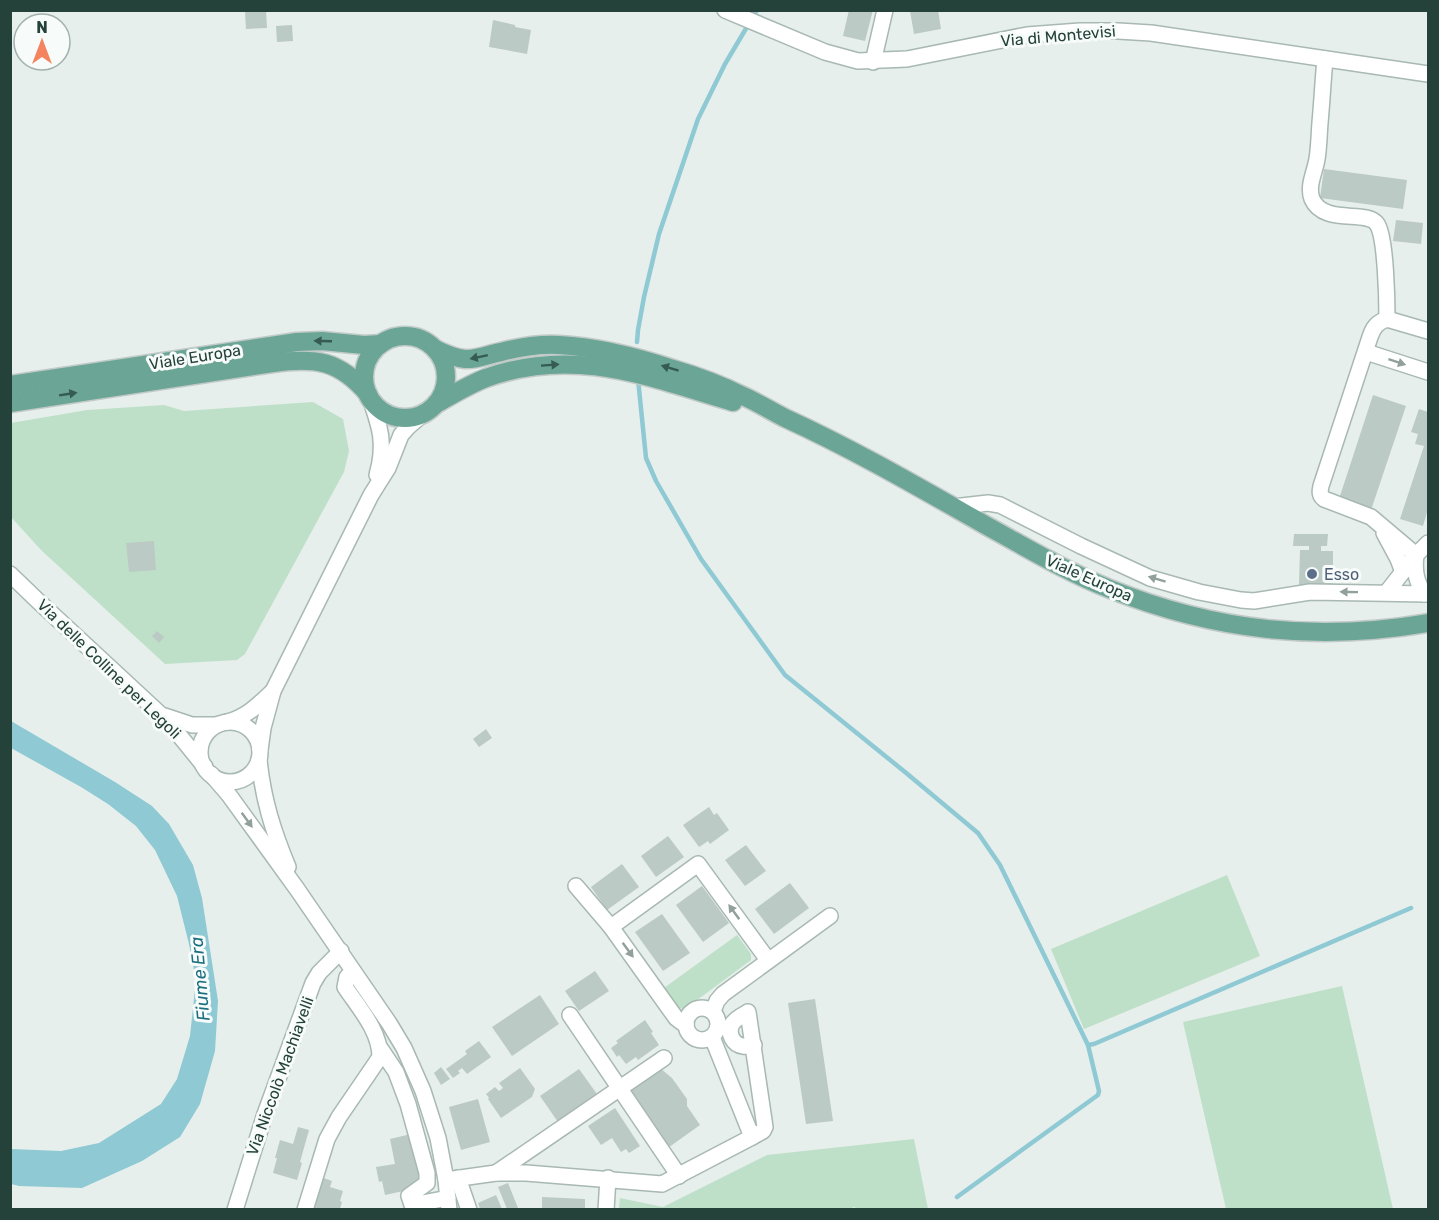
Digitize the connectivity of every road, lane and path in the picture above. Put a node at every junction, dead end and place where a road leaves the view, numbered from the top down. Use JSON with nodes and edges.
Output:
{"nodes":[{"id":1,"x":885,"y":10,"type":"edge"},
{"id":2,"x":731,"y":13,"type":"edge"},
{"id":3,"x":1325,"y":59,"type":"junction"},
{"id":4,"x":873,"y":62,"type":"junction"},
{"id":5,"x":1428,"y":74,"type":"edge"},
{"id":6,"x":1387,"y":319,"type":"junction"},
{"id":7,"x":1428,"y":331,"type":"edge"},
{"id":8,"x":381,"y":344,"type":"junction"},
{"id":9,"x":435,"y":349,"type":"junction"},
{"id":10,"x":1366,"y":352,"type":"junction"},
{"id":11,"x":206,"y":364,"type":"junction"},
{"id":12,"x":1428,"y":372,"type":"edge"},
{"id":13,"x":10,"y":386,"type":"edge"},
{"id":14,"x":369,"y":396,"type":"junction"},
{"id":15,"x":10,"y":403,"type":"edge"},
{"id":16,"x":430,"y":409,"type":"junction"},
{"id":17,"x":781,"y":416,"type":"junction"},
{"id":18,"x":372,"y":495,"type":"junction"},
{"id":19,"x":953,"y":507,"type":"junction"},
{"id":20,"x":1376,"y":520,"type":"junction"},
{"id":21,"x":1428,"y":543,"type":"edge"},
{"id":22,"x":1416,"y":555,"type":"junction"},
{"id":23,"x":1403,"y":572,"type":"junction"},
{"id":24,"x":10,"y":574,"type":"edge"},
{"id":25,"x":1387,"y":592,"type":"junction"},
{"id":26,"x":1426,"y":594,"type":"edge"},
{"id":27,"x":1428,"y":623,"type":"edge"},
{"id":28,"x":273,"y":691,"type":"junction"},
{"id":29,"x":159,"y":713,"type":"junction"},
{"id":30,"x":221,"y":724,"type":"junction"},
{"id":31,"x":259,"y":755,"type":"junction"},
{"id":32,"x":208,"y":771,"type":"junction"},
{"id":33,"x":576,"y":886,"type":"dead end"},
{"id":34,"x":297,"y":889,"type":"junction"},
{"id":35,"x":830,"y":916,"type":"dead end"},
{"id":36,"x":611,"y":927,"type":"junction"},
{"id":37,"x":340,"y":951,"type":"junction"},
{"id":38,"x":768,"y":960,"type":"junction"},
{"id":39,"x":353,"y":971,"type":"junction"},
{"id":40,"x":713,"y":1011,"type":"junction"},
{"id":41,"x":570,"y":1015,"type":"dead end"},
{"id":42,"x":686,"y":1024,"type":"junction"},
{"id":43,"x":712,"y":1037,"type":"junction"},
{"id":44,"x":754,"y":1046,"type":"dead end"},
{"id":45,"x":380,"y":1048,"type":"junction"},
{"id":46,"x":664,"y":1058,"type":"dead end"},
{"id":47,"x":620,"y":1088,"type":"junction"},
{"id":48,"x":752,"y":1137,"type":"junction"},
{"id":49,"x":496,"y":1173,"type":"junction"},
{"id":50,"x":679,"y":1176,"type":"junction"},
{"id":51,"x":452,"y":1179,"type":"junction"},
{"id":52,"x":608,"y":1179,"type":"junction"},
{"id":53,"x":448,"y":1204,"type":"edge"},
{"id":54,"x":235,"y":1209,"type":"edge"},
{"id":55,"x":305,"y":1209,"type":"edge"},
{"id":56,"x":469,"y":1209,"type":"edge"},
{"id":57,"x":606,"y":1209,"type":"edge"}],
"edges":[{"from":1,"to":4,"type":"street"},
{"from":2,"to":4,"type":"street","name":"Via di Montevisi"},
{"from":3,"to":4,"type":"street","name":"Via di Montevisi"},
{"from":3,"to":5,"type":"street","name":"Via di Montevisi"},
{"from":3,"to":6,"type":"street"},
{"from":6,"to":7,"type":"street"},
{"from":6,"to":10,"type":"street"},
{"from":8,"to":9,"type":"main road","name":"Viale Europa"},
{"from":8,"to":11,"type":"main road","name":"Viale Europa","one_way":true},
{"from":8,"to":14,"type":"main road"},
{"from":9,"to":16,"type":"main road"},
{"from":17,"to":9,"type":"main road","name":"Viale Europa","one_way":true},
{"from":10,"to":12,"type":"street","one_way":true},
{"from":10,"to":20,"type":"street"},
{"from":11,"to":13,"type":"main road","name":"Viale Europa"},
{"from":11,"to":14,"type":"main road","name":"Viale Europa"},
{"from":15,"to":11,"type":"main road","name":"Viale Europa","one_way":true},
{"from":14,"to":16,"type":"main road","name":"Viale Europa"},
{"from":14,"to":18,"type":"street"},
{"from":16,"to":17,"type":"main road","name":"Viale Europa","one_way":true},
{"from":16,"to":18,"type":"street"},
{"from":17,"to":19,"type":"main road","name":"Viale Europa"},
{"from":18,"to":28,"type":"street"},
{"from":25,"to":19,"type":"street","one_way":true},
{"from":19,"to":27,"type":"main road","name":"Viale Europa"},
{"from":20,"to":22,"type":"street"},
{"from":20,"to":23,"type":"street"},
{"from":21,"to":22,"type":"street"},
{"from":22,"to":23,"type":"street"},
{"from":22,"to":26,"type":"street"},
{"from":23,"to":25,"type":"street"},
{"from":24,"to":29,"type":"street","name":"Via delle Colline per Legoli"},
{"from":25,"to":26,"type":"street"},
{"from":28,"to":30,"type":"street"},
{"from":28,"to":31,"type":"street"},
{"from":29,"to":30,"type":"street"},
{"from":29,"to":32,"type":"street","name":"Via delle Colline per Legoli"},
{"from":30,"to":31,"type":"street"},
{"from":30,"to":32,"type":"street"},
{"from":31,"to":32,"type":"street"},
{"from":31,"to":34,"type":"street"},
{"from":32,"to":34,"type":"street","name":"Via delle Colline per Legoli","one_way":true},
{"from":33,"to":36,"type":"street"},
{"from":34,"to":37,"type":"street"},
{"from":35,"to":38,"type":"street"},
{"from":38,"to":36,"type":"street","one_way":true},
{"from":36,"to":42,"type":"street","one_way":true},
{"from":37,"to":39,"type":"street"},
{"from":37,"to":54,"type":"street","name":"Via Niccolò Machiavelli"},
{"from":38,"to":40,"type":"street"},
{"from":39,"to":45,"type":"street"},
{"from":39,"to":51,"type":"street"},
{"from":40,"to":42,"type":"street"},
{"from":40,"to":43,"type":"street"},
{"from":41,"to":47,"type":"street"},
{"from":42,"to":43,"type":"street"},
{"from":43,"to":48,"type":"street"},
{"from":44,"to":48,"type":"street"},
{"from":45,"to":53,"type":"street"},
{"from":45,"to":55,"type":"street"},
{"from":46,"to":47,"type":"street"},
{"from":47,"to":49,"type":"street"},
{"from":47,"to":50,"type":"street"},
{"from":48,"to":50,"type":"street"},
{"from":49,"to":51,"type":"street"},
{"from":49,"to":52,"type":"street"},
{"from":50,"to":52,"type":"street"},
{"from":51,"to":53,"type":"street"},
{"from":51,"to":56,"type":"street"},
{"from":52,"to":57,"type":"street"}]}
